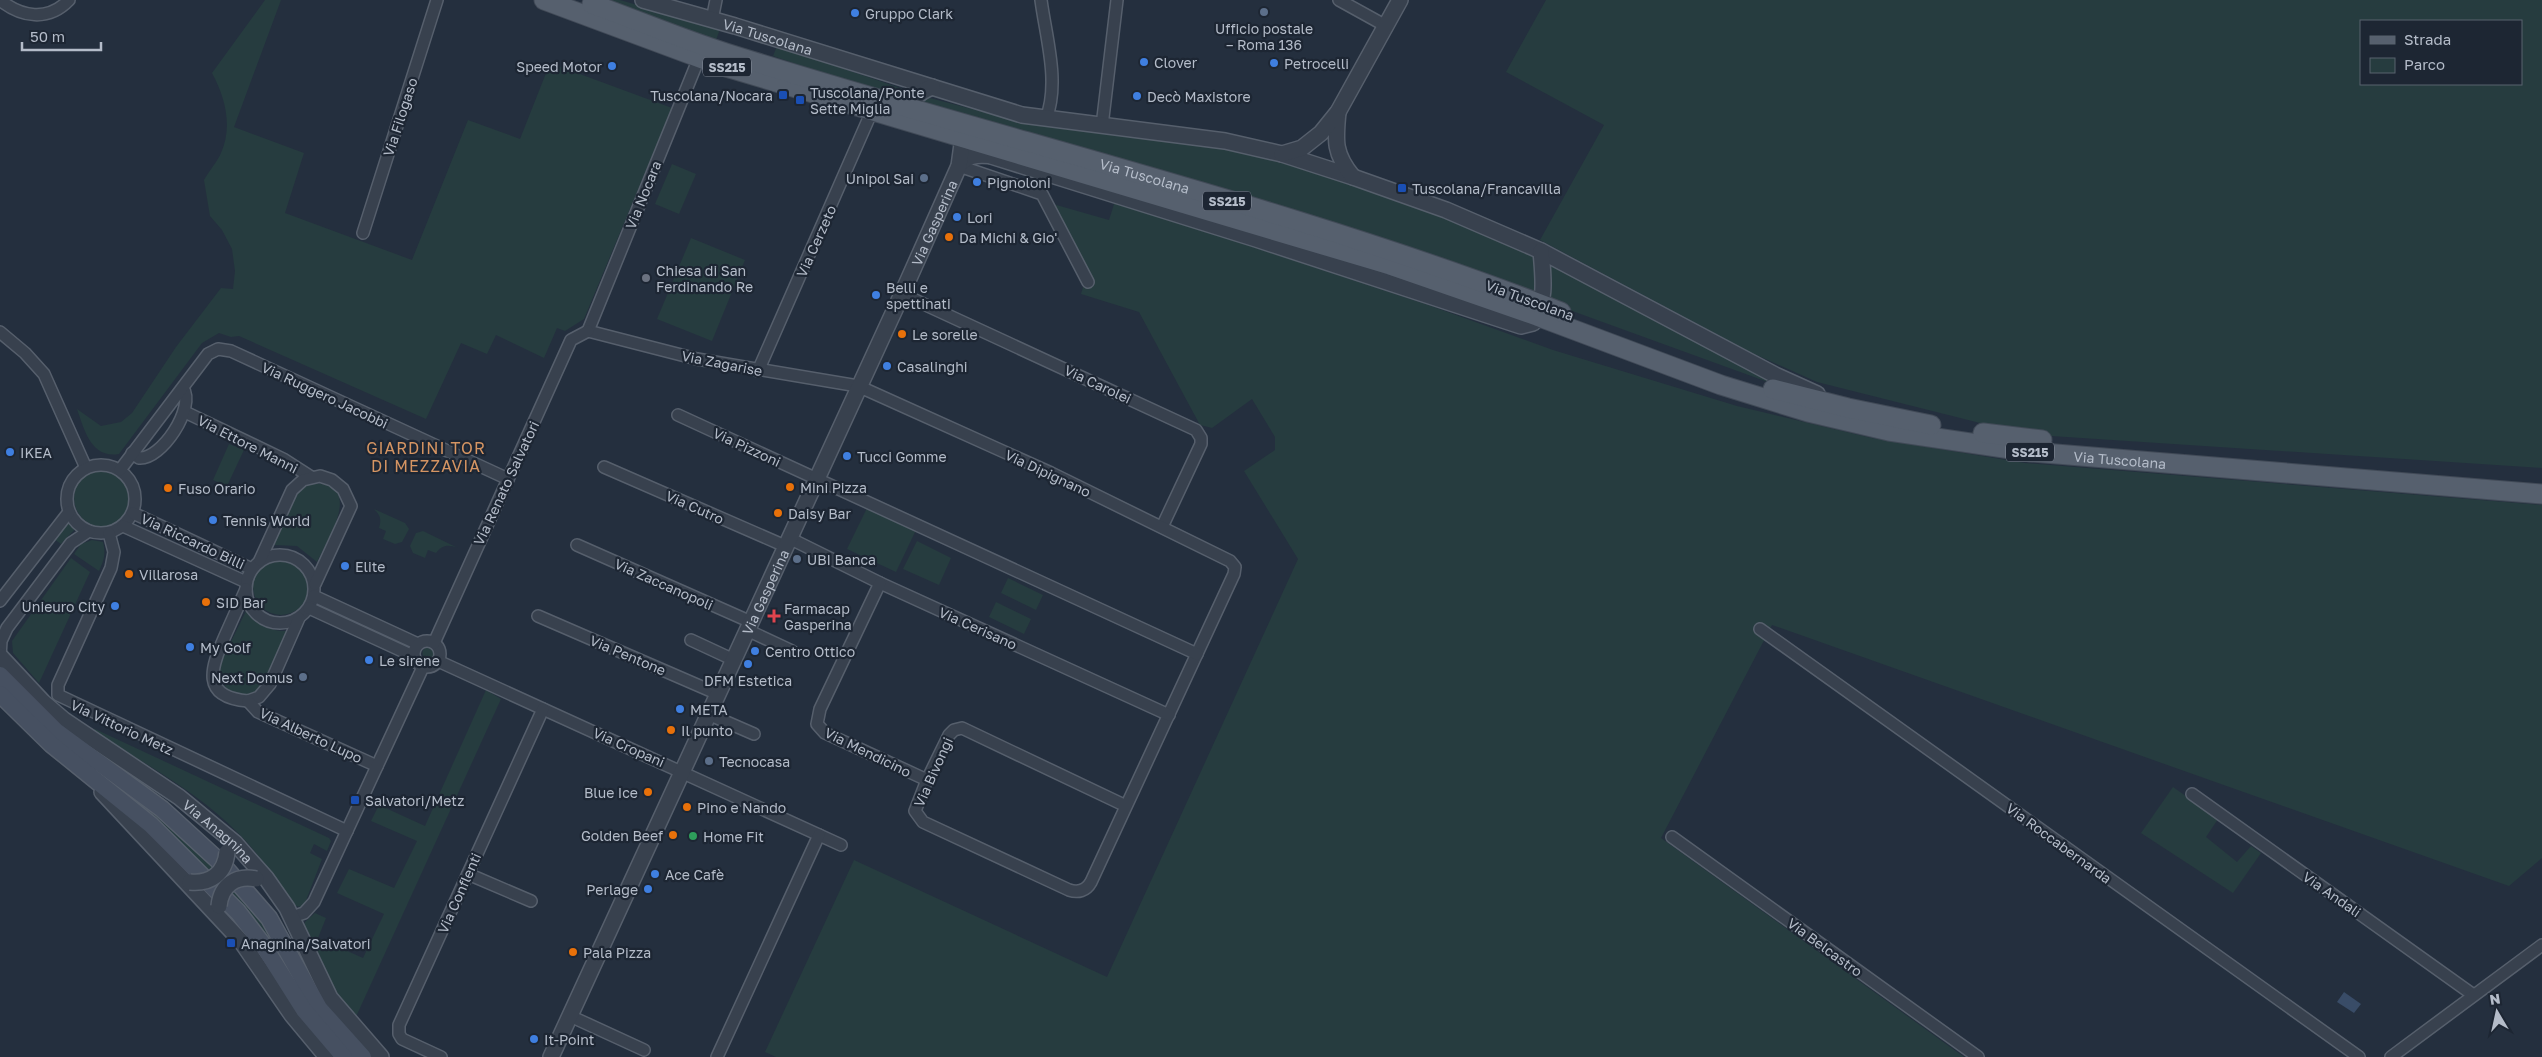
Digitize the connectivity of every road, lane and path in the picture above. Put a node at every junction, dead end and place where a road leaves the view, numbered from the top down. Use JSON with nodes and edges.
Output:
{"nodes":[{"id":1,"x":0,"y":0,"type":"edge"},
{"id":2,"x":69,"y":0,"type":"edge"},
{"id":3,"x":437,"y":0,"type":"edge"},
{"id":4,"x":544,"y":0,"type":"edge"},
{"id":5,"x":643,"y":0,"type":"edge"},
{"id":6,"x":716,"y":0,"type":"edge"},
{"id":7,"x":1041,"y":0,"type":"edge"},
{"id":8,"x":1117,"y":0,"type":"edge"},
{"id":9,"x":1338,"y":0,"type":"edge"},
{"id":10,"x":1400,"y":0,"type":"edge"},
{"id":11,"x":585,"y":4,"type":"edge"},
{"id":12,"x":712,"y":20,"type":"junction"},
{"id":13,"x":1386,"y":26,"type":"junction"},
{"id":14,"x":699,"y":58,"type":"junction"},
{"id":15,"x":932,"y":87,"type":"junction"},
{"id":16,"x":872,"y":111,"type":"junction"},
{"id":17,"x":1338,"y":112,"type":"junction"},
{"id":18,"x":912,"y":115,"type":"junction"},
{"id":19,"x":1046,"y":119,"type":"junction"},
{"id":20,"x":1102,"y":126,"type":"junction"},
{"id":21,"x":963,"y":138,"type":"junction"},
{"id":22,"x":1282,"y":154,"type":"junction"},
{"id":23,"x":991,"y":156,"type":"junction"},
{"id":24,"x":1053,"y":164,"type":"junction"},
{"id":25,"x":959,"y":166,"type":"junction"},
{"id":26,"x":1353,"y":177,"type":"junction"},
{"id":27,"x":1185,"y":203,"type":"junction"},
{"id":28,"x":363,"y":233,"type":"dead end"},
{"id":29,"x":1256,"y":239,"type":"junction"},
{"id":30,"x":1541,"y":250,"type":"junction"},
{"id":31,"x":1088,"y":282,"type":"dead end"},
{"id":32,"x":902,"y":294,"type":"junction"},
{"id":33,"x":1539,"y":310,"type":"junction"},
{"id":34,"x":588,"y":331,"type":"junction"},
{"id":35,"x":0,"y":332,"type":"edge"},
{"id":36,"x":758,"y":371,"type":"junction"},
{"id":37,"x":858,"y":386,"type":"junction"},
{"id":38,"x":183,"y":388,"type":"junction"},
{"id":39,"x":1848,"y":408,"type":"junction"},
{"id":40,"x":185,"y":412,"type":"junction"},
{"id":41,"x":678,"y":414,"type":"dead end"},
{"id":42,"x":132,"y":453,"type":"junction"},
{"id":43,"x":604,"y":467,"type":"dead end"},
{"id":44,"x":86,"y":468,"type":"junction"},
{"id":45,"x":120,"y":470,"type":"junction"},
{"id":46,"x":311,"y":477,"type":"junction"},
{"id":47,"x":508,"y":479,"type":"junction"},
{"id":48,"x":817,"y":479,"type":"junction"},
{"id":49,"x":2542,"y":481,"type":"edge"},
{"id":50,"x":2542,"y":494,"type":"edge"},
{"id":51,"x":69,"y":512,"type":"junction"},
{"id":52,"x":133,"y":513,"type":"junction"},
{"id":53,"x":123,"y":526,"type":"junction"},
{"id":54,"x":1162,"y":527,"type":"junction"},
{"id":55,"x":90,"y":531,"type":"junction"},
{"id":56,"x":109,"y":533,"type":"junction"},
{"id":57,"x":787,"y":542,"type":"junction"},
{"id":58,"x":577,"y":545,"type":"dead end"},
{"id":59,"x":256,"y":564,"type":"junction"},
{"id":60,"x":1234,"y":565,"type":"joint"},
{"id":61,"x":880,"y":583,"type":"junction"},
{"id":62,"x":315,"y":584,"type":"junction"},
{"id":63,"x":246,"y":586,"type":"junction"},
{"id":64,"x":314,"y":596,"type":"junction"},
{"id":65,"x":0,"y":601,"type":"edge"},
{"id":66,"x":309,"y":608,"type":"junction"},
{"id":67,"x":538,"y":616,"type":"dead end"},
{"id":68,"x":299,"y":618,"type":"junction"},
{"id":69,"x":749,"y":626,"type":"junction"},
{"id":70,"x":1760,"y":629,"type":"dead end"},
{"id":71,"x":691,"y":640,"type":"dead end"},
{"id":72,"x":434,"y":642,"type":"junction"},
{"id":73,"x":418,"y":644,"type":"junction"},
{"id":74,"x":792,"y":651,"type":"dead end"},
{"id":75,"x":1197,"y":654,"type":"junction"},
{"id":76,"x":414,"y":656,"type":"junction"},
{"id":77,"x":0,"y":657,"type":"edge"},
{"id":78,"x":734,"y":660,"type":"junction"},
{"id":79,"x":438,"y":661,"type":"junction"},
{"id":80,"x":423,"y":667,"type":"junction"},
{"id":81,"x":0,"y":675,"type":"edge"},
{"id":82,"x":0,"y":694,"type":"edge"},
{"id":83,"x":718,"y":694,"type":"junction"},
{"id":84,"x":248,"y":701,"type":"junction"},
{"id":85,"x":543,"y":708,"type":"junction"},
{"id":86,"x":708,"y":714,"type":"junction"},
{"id":87,"x":1169,"y":714,"type":"junction"},
{"id":88,"x":754,"y":734,"type":"dead end"},
{"id":89,"x":377,"y":766,"type":"junction"},
{"id":90,"x":681,"y":771,"type":"junction"},
{"id":91,"x":84,"y":772,"type":"junction"},
{"id":92,"x":927,"y":780,"type":"junction"},
{"id":93,"x":2192,"y":794,"type":"dead end"},
{"id":94,"x":188,"y":803,"type":"junction"},
{"id":95,"x":1126,"y":806,"type":"junction"},
{"id":96,"x":347,"y":831,"type":"junction"},
{"id":97,"x":819,"y":835,"type":"junction"},
{"id":98,"x":1672,"y":837,"type":"dead end"},
{"id":99,"x":841,"y":845,"type":"dead end"},
{"id":100,"x":468,"y":874,"type":"junction"},
{"id":101,"x":186,"y":880,"type":"junction"},
{"id":102,"x":276,"y":893,"type":"junction"},
{"id":103,"x":531,"y":902,"type":"dead end"},
{"id":104,"x":220,"y":913,"type":"junction"},
{"id":105,"x":292,"y":917,"type":"junction"},
{"id":106,"x":2542,"y":945,"type":"edge"},
{"id":107,"x":2472,"y":994,"type":"junction"},
{"id":108,"x":570,"y":1016,"type":"junction"},
{"id":109,"x":644,"y":1050,"type":"dead end"},
{"id":110,"x":326,"y":1057,"type":"edge"},
{"id":111,"x":344,"y":1057,"type":"edge"},
{"id":112,"x":363,"y":1057,"type":"edge"},
{"id":113,"x":381,"y":1057,"type":"edge"},
{"id":114,"x":441,"y":1057,"type":"edge"},
{"id":115,"x":551,"y":1057,"type":"edge"},
{"id":116,"x":717,"y":1057,"type":"edge"},
{"id":117,"x":1978,"y":1057,"type":"edge"},
{"id":118,"x":2359,"y":1057,"type":"edge"},
{"id":119,"x":2391,"y":1057,"type":"edge"}],
"edges":[{"from":1,"to":2,"type":"street"},
{"from":3,"to":28,"type":"street","name":"Via Filogaso"},
{"from":4,"to":11,"type":"main road","name":"Via Tuscolana","number":"SS215"},
{"from":5,"to":12,"type":"street","name":"Via Tuscolana"},
{"from":6,"to":12,"type":"street"},
{"from":7,"to":19,"type":"street"},
{"from":8,"to":20,"type":"street"},
{"from":9,"to":13,"type":"street"},
{"from":10,"to":13,"type":"street"},
{"from":11,"to":14,"type":"main road","name":"Via Tuscolana","number":"SS215"},
{"from":11,"to":18,"type":"main road","name":"Via Tuscolana","number":"SS215"},
{"from":12,"to":15,"type":"street","name":"Via Tuscolana"},
{"from":13,"to":17,"type":"street"},
{"from":14,"to":16,"type":"main road","name":"Via Tuscolana","number":"SS215"},
{"from":14,"to":34,"type":"street","name":"Via Nocara"},
{"from":15,"to":18,"type":"street"},
{"from":15,"to":19,"type":"street","name":"Via Tuscolana"},
{"from":16,"to":18,"type":"main road","name":"Via Tuscolana","number":"SS215"},
{"from":16,"to":36,"type":"street","name":"Via Cerzeto"},
{"from":17,"to":22,"type":"street"},
{"from":17,"to":26,"type":"street"},
{"from":18,"to":21,"type":"main road","name":"Via Tuscolana","number":"SS215"},
{"from":18,"to":33,"type":"main road","name":"Via Tuscolana","number":"SS215"},
{"from":19,"to":20,"type":"street","name":"Via Tuscolana"},
{"from":20,"to":22,"type":"street","name":"Via Tuscolana"},
{"from":21,"to":24,"type":"main road","name":"Via Tuscolana","number":"SS215"},
{"from":21,"to":25,"type":"street","name":"Via Gasperina"},
{"from":22,"to":26,"type":"street","name":"Via Tuscolana"},
{"from":23,"to":24,"type":"street"},
{"from":23,"to":25,"type":"street"},
{"from":23,"to":29,"type":"street","name":"Via Tuscolana"},
{"from":24,"to":27,"type":"main road","name":"Via Tuscolana","number":"SS215"},
{"from":25,"to":31,"type":"street"},
{"from":25,"to":32,"type":"street","name":"Via Gasperina"},
{"from":26,"to":30,"type":"street","name":"Via Tuscolana"},
{"from":27,"to":29,"type":"street"},
{"from":27,"to":33,"type":"main road","name":"Via Tuscolana","number":"SS215"},
{"from":29,"to":33,"type":"street","name":"Via Tuscolana"},
{"from":30,"to":33,"type":"street"},
{"from":30,"to":39,"type":"street","name":"Via Tuscolana"},
{"from":32,"to":37,"type":"street","name":"Via Gasperina"},
{"from":32,"to":54,"type":"street","name":"Via Carolei"},
{"from":33,"to":39,"type":"main road","name":"Via Tuscolana","number":"SS215"},
{"from":33,"to":50,"type":"main road","name":"Via Tuscolana","number":"SS215"},
{"from":34,"to":36,"type":"street","name":"Via Zagarise"},
{"from":34,"to":47,"type":"street","name":"Via Renato Salvatori"},
{"from":35,"to":44,"type":"street"},
{"from":36,"to":37,"type":"street","name":"Via Zagarise"},
{"from":37,"to":48,"type":"street","name":"Via Gasperina"},
{"from":37,"to":54,"type":"street","name":"Via Dipignano"},
{"from":38,"to":40,"type":"street"},
{"from":38,"to":42,"type":"street","name":"Via Ruggero Jacobbi"},
{"from":38,"to":47,"type":"street","name":"Via Ruggero Jacobbi"},
{"from":39,"to":49,"type":"main road","name":"Via Tuscolana","number":"SS215"},
{"from":40,"to":42,"type":"street"},
{"from":40,"to":46,"type":"street","name":"Via Ettore Manni"},
{"from":41,"to":48,"type":"street","name":"Via Pizzoni"},
{"from":42,"to":45,"type":"street","name":"Via Ruggero Jacobbi"},
{"from":43,"to":57,"type":"street","name":"Via Cutro"},
{"from":44,"to":45,"type":"street"},
{"from":44,"to":51,"type":"street"},
{"from":45,"to":52,"type":"street"},
{"from":46,"to":59,"type":"street"},
{"from":46,"to":62,"type":"street"},
{"from":47,"to":72,"type":"street","name":"Via Renato Salvatori"},
{"from":48,"to":57,"type":"street","name":"Via Gasperina"},
{"from":48,"to":75,"type":"street"},
{"from":51,"to":55,"type":"street"},
{"from":51,"to":65,"type":"street"},
{"from":52,"to":53,"type":"street"},
{"from":52,"to":59,"type":"street","name":"Via Riccardo Billi"},
{"from":53,"to":56,"type":"street"},
{"from":53,"to":63,"type":"street","name":"Via Riccardo Billi"},
{"from":54,"to":60,"type":"street","name":"Via Dipignano"},
{"from":55,"to":56,"type":"street"},
{"from":55,"to":77,"type":"street"},
{"from":56,"to":96,"type":"street","name":"Via Vittorio Metz"},
{"from":57,"to":61,"type":"street","name":"Via Cerisano"},
{"from":57,"to":69,"type":"street","name":"Via Gasperina"},
{"from":58,"to":69,"type":"street","name":"Via Zaccanopoli"},
{"from":59,"to":62,"type":"street"},
{"from":59,"to":63,"type":"street"},
{"from":60,"to":75,"type":"street","name":"Via Bivongi"},
{"from":61,"to":87,"type":"street","name":"Via Cerisano"},
{"from":61,"to":92,"type":"street","name":"Via Mendicino"},
{"from":62,"to":64,"type":"street"},
{"from":63,"to":68,"type":"street"},
{"from":63,"to":84,"type":"street","name":"Via Alberto Lupo"},
{"from":64,"to":66,"type":"street"},
{"from":64,"to":73,"type":"street"},
{"from":66,"to":68,"type":"street"},
{"from":66,"to":76,"type":"street"},
{"from":67,"to":83,"type":"street","name":"Via Pentone"},
{"from":68,"to":84,"type":"street"},
{"from":69,"to":74,"type":"street","name":"Via Zaccanopoli"},
{"from":69,"to":78,"type":"street","name":"Via Gasperina"},
{"from":70,"to":118,"type":"street","name":"Via Roccabernarda"},
{"from":71,"to":78,"type":"street"},
{"from":72,"to":73,"type":"street"},
{"from":72,"to":79,"type":"street"},
{"from":73,"to":76,"type":"street"},
{"from":75,"to":87,"type":"street","name":"Via Bivongi"},
{"from":76,"to":80,"type":"street"},
{"from":77,"to":94,"type":"street","name":"Via Anagnina"},
{"from":78,"to":83,"type":"street","name":"Via Gasperina"},
{"from":79,"to":80,"type":"street"},
{"from":79,"to":85,"type":"street","name":"Via Cropani"},
{"from":80,"to":89,"type":"street"},
{"from":81,"to":112,"type":"main road","name":"Via Anagnina"},
{"from":82,"to":91,"type":"main road"},
{"from":83,"to":86,"type":"street","name":"Via Gasperina"},
{"from":84,"to":89,"type":"street","name":"Via Alberto Lupo"},
{"from":85,"to":90,"type":"street","name":"Via Cropani"},
{"from":85,"to":100,"type":"street","name":"Via Conflenti"},
{"from":86,"to":88,"type":"street"},
{"from":86,"to":90,"type":"street","name":"Via Gasperina"},
{"from":87,"to":95,"type":"street","name":"Via Bivongi"},
{"from":89,"to":96,"type":"street"},
{"from":90,"to":97,"type":"street","name":"Via Cropani"},
{"from":90,"to":108,"type":"street","name":"Via Gasperina"},
{"from":91,"to":101,"type":"street"},
{"from":91,"to":111,"type":"main road"},
{"from":92,"to":95,"type":"street","name":"Via Bivongi"},
{"from":92,"to":95,"type":"street","name":"Via Bivongi"},
{"from":93,"to":107,"type":"street","name":"Via Andali"},
{"from":94,"to":101,"type":"street","bridge":true},
{"from":94,"to":102,"type":"street","name":"Via Anagnina"},
{"from":96,"to":105,"type":"street"},
{"from":97,"to":99,"type":"street","name":"Via Cropani"},
{"from":97,"to":116,"type":"street"},
{"from":98,"to":117,"type":"street","name":"Via Belcastro"},
{"from":100,"to":103,"type":"street"},
{"from":100,"to":114,"type":"street","name":"Via Conflenti"},
{"from":101,"to":104,"type":"street"},
{"from":102,"to":104,"type":"street","bridge":true},
{"from":102,"to":105,"type":"street","name":"Via Anagnina"},
{"from":104,"to":110,"type":"street"},
{"from":105,"to":113,"type":"street","name":"Via Anagnina"},
{"from":106,"to":107,"type":"street"},
{"from":107,"to":119,"type":"street"},
{"from":108,"to":109,"type":"street"},
{"from":108,"to":115,"type":"street","name":"Via Gasperina"}]}
